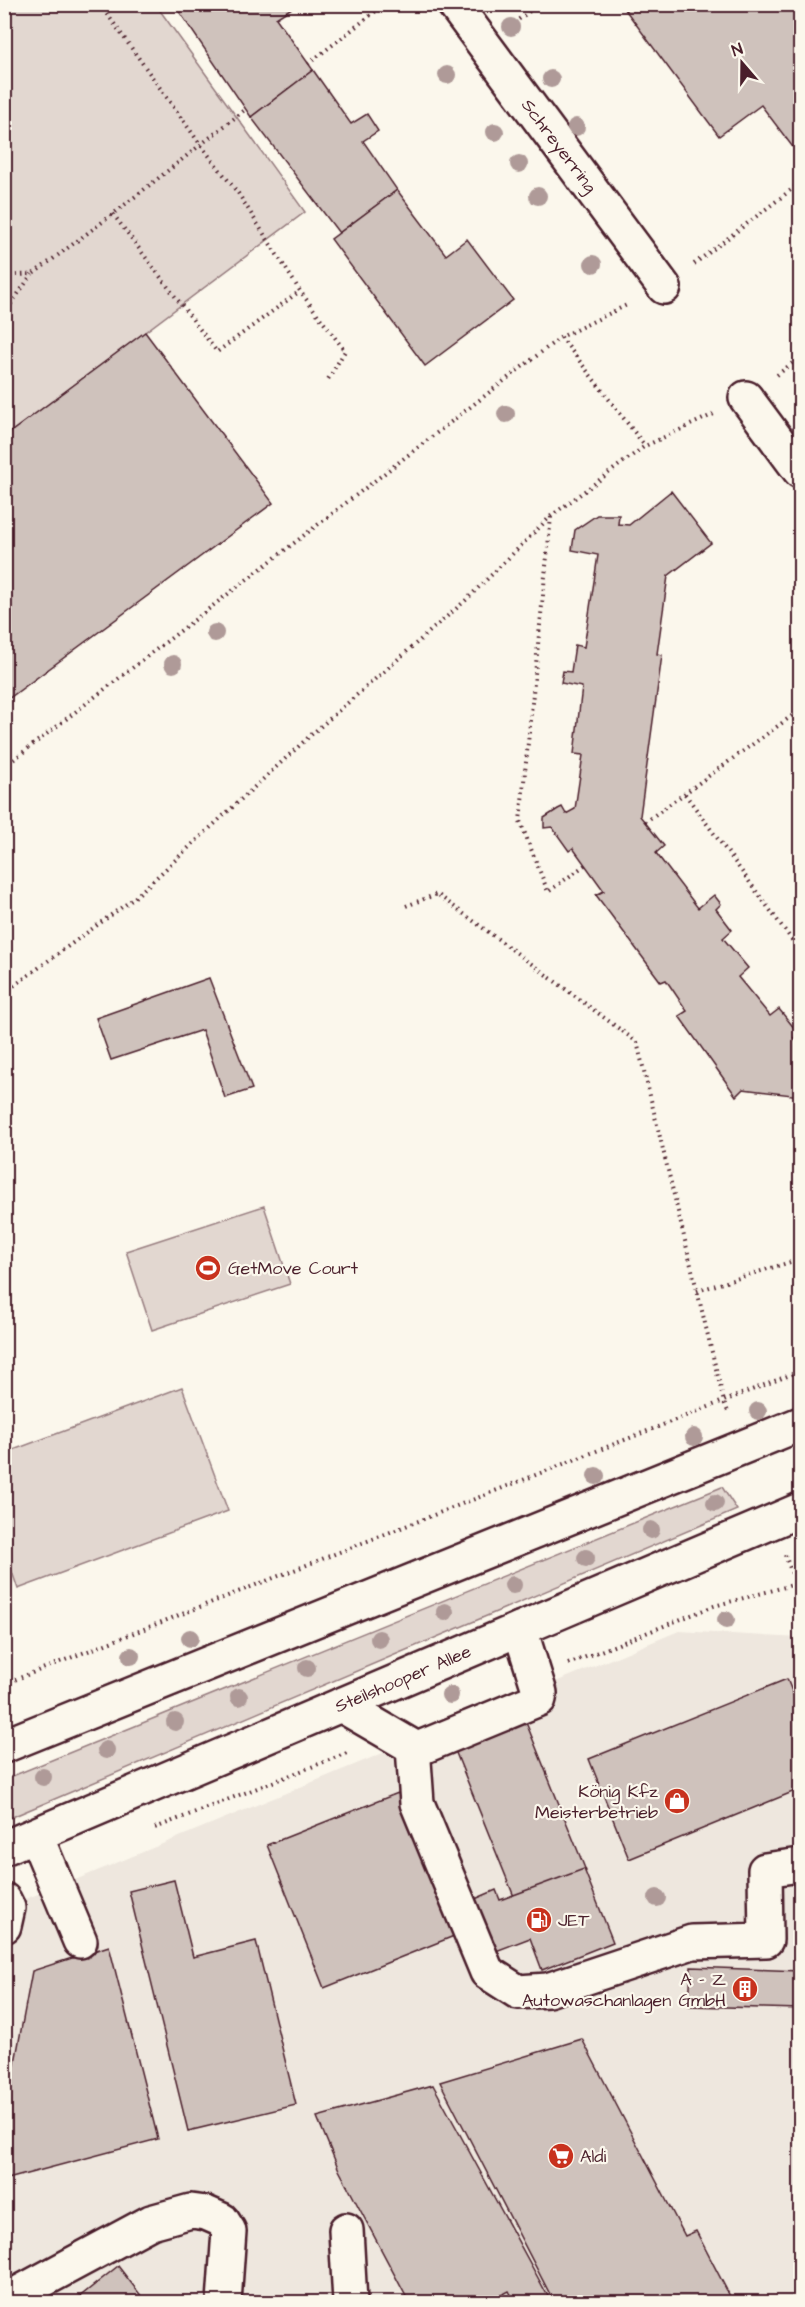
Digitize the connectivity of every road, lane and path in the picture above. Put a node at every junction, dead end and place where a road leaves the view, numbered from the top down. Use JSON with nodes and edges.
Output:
{"nodes":[{"id":1,"x":100,"y":4,"type":"edge"},
{"id":2,"x":385,"y":4,"type":"edge"},
{"id":3,"x":454,"y":4,"type":"edge"},
{"id":4,"x":308,"y":64,"type":"dead end"},
{"id":5,"x":246,"y":109,"type":"dead end"},
{"id":6,"x":200,"y":144,"type":"junction"},
{"id":7,"x":801,"y":183,"type":"edge"},
{"id":8,"x":113,"y":214,"type":"junction"},
{"id":9,"x":33,"y":274,"type":"junction"},
{"id":10,"x":4,"y":276,"type":"edge"},
{"id":11,"x":664,"y":287,"type":"junction"},
{"id":12,"x":300,"y":291,"type":"junction"},
{"id":13,"x":4,"y":314,"type":"edge"},
{"id":14,"x":561,"y":337,"type":"junction"},
{"id":15,"x":801,"y":357,"type":"edge"},
{"id":16,"x":327,"y":381,"type":"dead end"},
{"id":17,"x":746,"y":399,"type":"junction"},
{"id":18,"x":645,"y":446,"type":"junction"},
{"id":19,"x":801,"y":471,"type":"edge"},
{"id":20,"x":551,"y":516,"type":"junction"},
{"id":21,"x":801,"y":710,"type":"edge"},
{"id":22,"x":4,"y":767,"type":"edge"},
{"id":23,"x":685,"y":794,"type":"junction"},
{"id":24,"x":645,"y":822,"type":"dead end"},
{"id":25,"x":585,"y":865,"type":"dead end"},
{"id":26,"x":406,"y":906,"type":"dead end"},
{"id":27,"x":801,"y":951,"type":"edge"},
{"id":28,"x":4,"y":993,"type":"edge"},
{"id":29,"x":801,"y":1259,"type":"edge"},
{"id":30,"x":697,"y":1291,"type":"junction"},
{"id":31,"x":801,"y":1371,"type":"edge"},
{"id":32,"x":724,"y":1402,"type":"junction"},
{"id":33,"x":801,"y":1424,"type":"edge"},
{"id":34,"x":801,"y":1510,"type":"edge"},
{"id":35,"x":787,"y":1561,"type":"dead end"},
{"id":36,"x":801,"y":1582,"type":"edge"},
{"id":37,"x":520,"y":1629,"type":"junction"},
{"id":38,"x":4,"y":1684,"type":"edge"},
{"id":39,"x":341,"y":1705,"type":"junction"},
{"id":40,"x":4,"y":1746,"type":"edge"},
{"id":41,"x":413,"y":1747,"type":"junction"},
{"id":42,"x":36,"y":1836,"type":"junction"},
{"id":43,"x":4,"y":1848,"type":"edge"},
{"id":44,"x":801,"y":1865,"type":"edge"},
{"id":45,"x":4,"y":1900,"type":"edge"},
{"id":46,"x":4,"y":1926,"type":"edge"},
{"id":47,"x":80,"y":1941,"type":"dead end"},
{"id":48,"x":346,"y":2230,"type":"dead end"},
{"id":49,"x":4,"y":2301,"type":"edge"},
{"id":50,"x":224,"y":2302,"type":"edge"},
{"id":51,"x":350,"y":2302,"type":"edge"}],
"edges":[{"from":1,"to":6,"type":"path"},
{"from":2,"to":4,"type":"path"},
{"from":3,"to":11,"type":"main road","name":"Schreyerring"},
{"from":5,"to":6,"type":"path"},
{"from":6,"to":8,"type":"path"},
{"from":6,"to":12,"type":"path"},
{"from":7,"to":11,"type":"path"},
{"from":8,"to":9,"type":"path"},
{"from":8,"to":12,"type":"path"},
{"from":9,"to":10,"type":"path"},
{"from":9,"to":13,"type":"path"},
{"from":11,"to":14,"type":"path"},
{"from":12,"to":16,"type":"path"},
{"from":14,"to":18,"type":"path"},
{"from":14,"to":22,"type":"path"},
{"from":15,"to":17,"type":"path"},
{"from":17,"to":18,"type":"path"},
{"from":17,"to":19,"type":"main road"},
{"from":18,"to":20,"type":"path"},
{"from":20,"to":25,"type":"path"},
{"from":20,"to":28,"type":"path"},
{"from":21,"to":23,"type":"path"},
{"from":23,"to":24,"type":"path"},
{"from":23,"to":27,"type":"path"},
{"from":26,"to":30,"type":"path"},
{"from":29,"to":30,"type":"path"},
{"from":30,"to":32,"type":"path"},
{"from":31,"to":32,"type":"path"},
{"from":32,"to":38,"type":"path"},
{"from":33,"to":40,"type":"main road"},
{"from":34,"to":37,"type":"main road","name":"Steilshooper Allee"},
{"from":35,"to":36,"type":"path"},
{"from":37,"to":39,"type":"main road","name":"Steilshooper Allee"},
{"from":37,"to":41,"type":"main road"},
{"from":39,"to":41,"type":"main road"},
{"from":39,"to":42,"type":"main road","name":"Steilshooper Allee"},
{"from":41,"to":44,"type":"main road"},
{"from":42,"to":43,"type":"main road","name":"Steilshooper Allee"},
{"from":42,"to":47,"type":"main road"},
{"from":45,"to":46,"type":"main road"},
{"from":48,"to":51,"type":"main road"},
{"from":49,"to":50,"type":"main road"}]}
